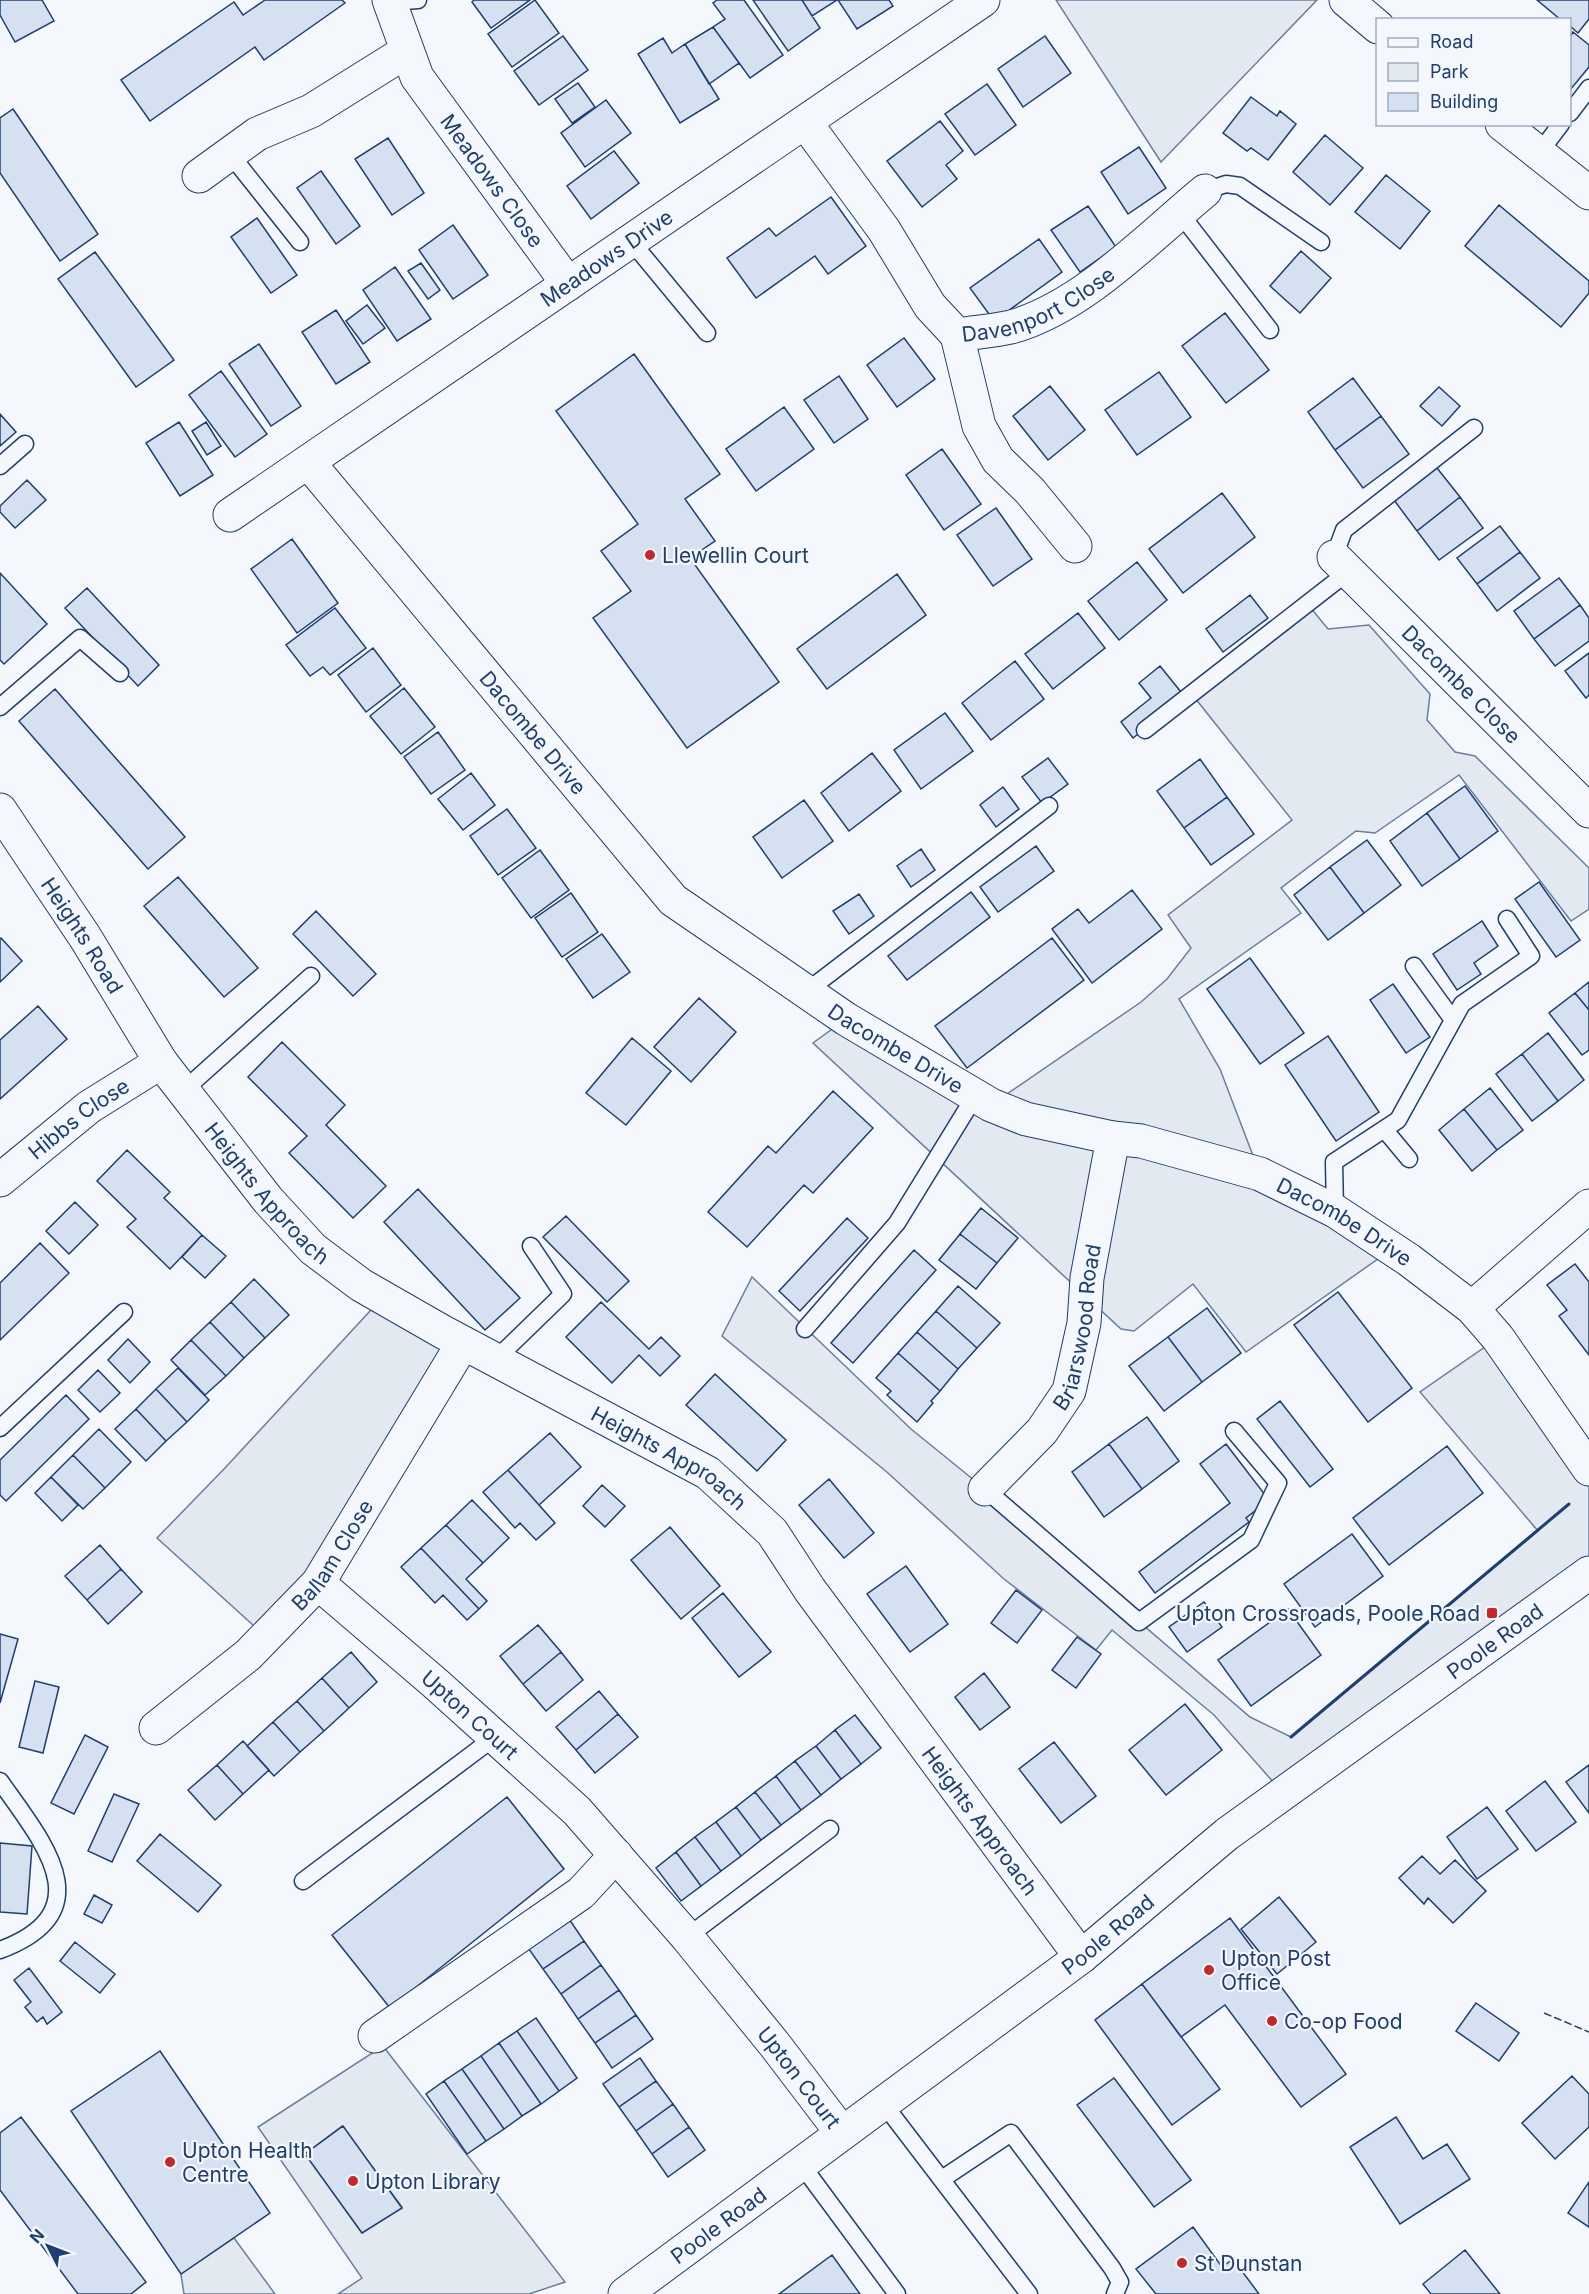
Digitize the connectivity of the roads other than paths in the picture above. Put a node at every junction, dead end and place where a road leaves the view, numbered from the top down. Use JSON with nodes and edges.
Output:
{"nodes":[{"id":1,"x":399,"y":0,"type":"edge"},
{"id":2,"x":983,"y":0,"type":"edge"},
{"id":3,"x":1346,"y":0,"type":"edge"},
{"id":4,"x":1376,"y":26,"type":"edge"},
{"id":5,"x":412,"y":64,"type":"junction"},
{"id":6,"x":1589,"y":88,"type":"edge"},
{"id":7,"x":1571,"y":110,"type":"edge"},
{"id":8,"x":805,"y":122,"type":"junction"},
{"id":9,"x":1505,"y":126,"type":"edge"},
{"id":10,"x":1559,"y":126,"type":"edge"},
{"id":11,"x":1539,"y":153,"type":"junction"},
{"id":12,"x":230,"y":154,"type":"junction"},
{"id":13,"x":200,"y":176,"type":"dead end"},
{"id":14,"x":1204,"y":191,"type":"joint"},
{"id":15,"x":1589,"y":193,"type":"edge"},
{"id":16,"x":1179,"y":212,"type":"junction"},
{"id":17,"x":631,"y":240,"type":"junction"},
{"id":18,"x":300,"y":242,"type":"dead end"},
{"id":19,"x":1321,"y":242,"type":"dead end"},
{"id":20,"x":568,"y":284,"type":"junction"},
{"id":21,"x":1270,"y":330,"type":"dead end"},
{"id":22,"x":707,"y":333,"type":"dead end"},
{"id":23,"x":957,"y":335,"type":"junction"},
{"id":24,"x":1474,"y":428,"type":"dead end"},
{"id":25,"x":25,"y":444,"type":"dead end"},
{"id":26,"x":308,"y":462,"type":"junction"},
{"id":27,"x":0,"y":466,"type":"edge"},
{"id":28,"x":230,"y":515,"type":"dead end"},
{"id":29,"x":1075,"y":546,"type":"dead end"},
{"id":30,"x":1341,"y":564,"type":"junction"},
{"id":31,"x":120,"y":673,"type":"dead end"},
{"id":32,"x":0,"y":707,"type":"edge"},
{"id":33,"x":1145,"y":730,"type":"dead end"},
{"id":34,"x":1049,"y":806,"type":"dead end"},
{"id":35,"x":0,"y":810,"type":"edge"},
{"id":36,"x":1589,"y":811,"type":"edge"},
{"id":37,"x":1507,"y":920,"type":"dead end"},
{"id":38,"x":1414,"y":966,"type":"dead end"},
{"id":39,"x":311,"y":976,"type":"dead end"},
{"id":40,"x":807,"y":991,"type":"junction"},
{"id":41,"x":1453,"y":1020,"type":"junction"},
{"id":42,"x":161,"y":1062,"type":"junction"},
{"id":43,"x":183,"y":1091,"type":"junction"},
{"id":44,"x":975,"y":1096,"type":"junction"},
{"id":45,"x":1384,"y":1129,"type":"junction"},
{"id":46,"x":1113,"y":1138,"type":"junction"},
{"id":47,"x":1409,"y":1159,"type":"dead end"},
{"id":48,"x":0,"y":1180,"type":"edge"},
{"id":49,"x":1589,"y":1206,"type":"edge"},
{"id":50,"x":1335,"y":1211,"type":"junction"},
{"id":51,"x":531,"y":1246,"type":"dead end"},
{"id":52,"x":1473,"y":1308,"type":"junction"},
{"id":53,"x":124,"y":1312,"type":"dead end"},
{"id":54,"x":805,"y":1329,"type":"dead end"},
{"id":55,"x":463,"y":1343,"type":"junction"},
{"id":56,"x":495,"y":1360,"type":"junction"},
{"id":57,"x":0,"y":1428,"type":"edge"},
{"id":58,"x":1234,"y":1431,"type":"dead end"},
{"id":59,"x":1589,"y":1468,"type":"edge"},
{"id":60,"x":985,"y":1489,"type":"joint"},
{"id":61,"x":1589,"y":1573,"type":"edge"},
{"id":62,"x":318,"y":1583,"type":"junction"},
{"id":63,"x":156,"y":1728,"type":"dead end"},
{"id":64,"x":495,"y":1737,"type":"junction"},
{"id":65,"x":0,"y":1781,"type":"edge"},
{"id":66,"x":830,"y":1829,"type":"dead end"},
{"id":67,"x":616,"y":1855,"type":"junction"},
{"id":68,"x":303,"y":1881,"type":"dead end"},
{"id":69,"x":687,"y":1937,"type":"junction"},
{"id":70,"x":0,"y":1950,"type":"edge"},
{"id":71,"x":1081,"y":1957,"type":"junction"},
{"id":72,"x":375,"y":2036,"type":"dead end"},
{"id":73,"x":884,"y":2103,"type":"junction"},
{"id":74,"x":842,"y":2133,"type":"junction"},
{"id":75,"x":801,"y":2164,"type":"junction"},
{"id":76,"x":942,"y":2179,"type":"junction"},
{"id":77,"x":625,"y":2294,"type":"edge"},
{"id":78,"x":897,"y":2294,"type":"edge"},
{"id":79,"x":1029,"y":2294,"type":"edge"},
{"id":80,"x":1115,"y":2294,"type":"edge"}],
"edges":[{"from":1,"to":5,"type":"street","name":"Meadows Close"},
{"from":2,"to":8,"type":"street","name":"Meadows Drive"},
{"from":3,"to":4,"type":"street"},
{"from":5,"to":12,"type":"street"},
{"from":5,"to":20,"type":"street","name":"Meadows Close"},
{"from":6,"to":7,"type":"lane"},
{"from":8,"to":17,"type":"street","name":"Meadows Drive"},
{"from":8,"to":23,"type":"street","name":"Davenport Close"},
{"from":9,"to":11,"type":"street"},
{"from":10,"to":11,"type":"lane"},
{"from":11,"to":15,"type":"street"},
{"from":12,"to":13,"type":"street"},
{"from":12,"to":18,"type":"lane"},
{"from":14,"to":16,"type":"street","name":"Davenport Close"},
{"from":14,"to":19,"type":"lane"},
{"from":16,"to":21,"type":"lane"},
{"from":16,"to":23,"type":"street","name":"Davenport Close"},
{"from":17,"to":20,"type":"street","name":"Meadows Drive"},
{"from":17,"to":22,"type":"lane"},
{"from":20,"to":26,"type":"street","name":"Meadows Drive"},
{"from":23,"to":29,"type":"street"},
{"from":24,"to":30,"type":"lane"},
{"from":25,"to":27,"type":"lane"},
{"from":26,"to":28,"type":"street","name":"Meadows Drive"},
{"from":26,"to":40,"type":"street","name":"Dacombe Drive"},
{"from":30,"to":33,"type":"lane"},
{"from":30,"to":36,"type":"street","name":"Dacombe Close"},
{"from":31,"to":32,"type":"lane"},
{"from":34,"to":40,"type":"lane"},
{"from":35,"to":42,"type":"street","name":"Heights Road"},
{"from":37,"to":41,"type":"lane"},
{"from":38,"to":41,"type":"lane"},
{"from":39,"to":43,"type":"lane"},
{"from":40,"to":44,"type":"street","name":"Dacombe Drive"},
{"from":41,"to":45,"type":"lane"},
{"from":42,"to":43,"type":"street","name":"Heights Approach"},
{"from":42,"to":48,"type":"street","name":"Hibbs Close"},
{"from":43,"to":55,"type":"street","name":"Heights Approach"},
{"from":44,"to":46,"type":"street","name":"Dacombe Drive"},
{"from":44,"to":54,"type":"lane"},
{"from":45,"to":47,"type":"lane"},
{"from":45,"to":50,"type":"lane"},
{"from":46,"to":50,"type":"street","name":"Dacombe Drive"},
{"from":46,"to":60,"type":"street","name":"Briarswood Road"},
{"from":49,"to":52,"type":"street"},
{"from":50,"to":52,"type":"street","name":"Dacombe Drive"},
{"from":51,"to":56,"type":"lane"},
{"from":52,"to":59,"type":"street","name":"Dacombe Drive"},
{"from":53,"to":57,"type":"lane"},
{"from":55,"to":56,"type":"street","name":"Heights Approach"},
{"from":55,"to":62,"type":"street","name":"Ballam Close"},
{"from":56,"to":71,"type":"street","name":"Heights Approach"},
{"from":58,"to":60,"type":"lane"},
{"from":61,"to":71,"type":"street","name":"Poole Road"},
{"from":62,"to":63,"type":"street","name":"Ballam Close"},
{"from":62,"to":64,"type":"street","name":"Upton Court"},
{"from":64,"to":67,"type":"street","name":"Upton Court"},
{"from":64,"to":68,"type":"lane"},
{"from":65,"to":70,"type":"lane"},
{"from":66,"to":69,"type":"lane"},
{"from":67,"to":69,"type":"street","name":"Upton Court"},
{"from":67,"to":72,"type":"street"},
{"from":69,"to":74,"type":"street","name":"Upton Court"},
{"from":71,"to":73,"type":"street","name":"Poole Road"},
{"from":73,"to":74,"type":"street","name":"Poole Road"},
{"from":73,"to":76,"type":"lane"},
{"from":74,"to":75,"type":"street","name":"Poole Road"},
{"from":75,"to":77,"type":"street","name":"Poole Road"},
{"from":75,"to":78,"type":"lane"},
{"from":76,"to":79,"type":"lane"},
{"from":76,"to":80,"type":"lane"}]}
